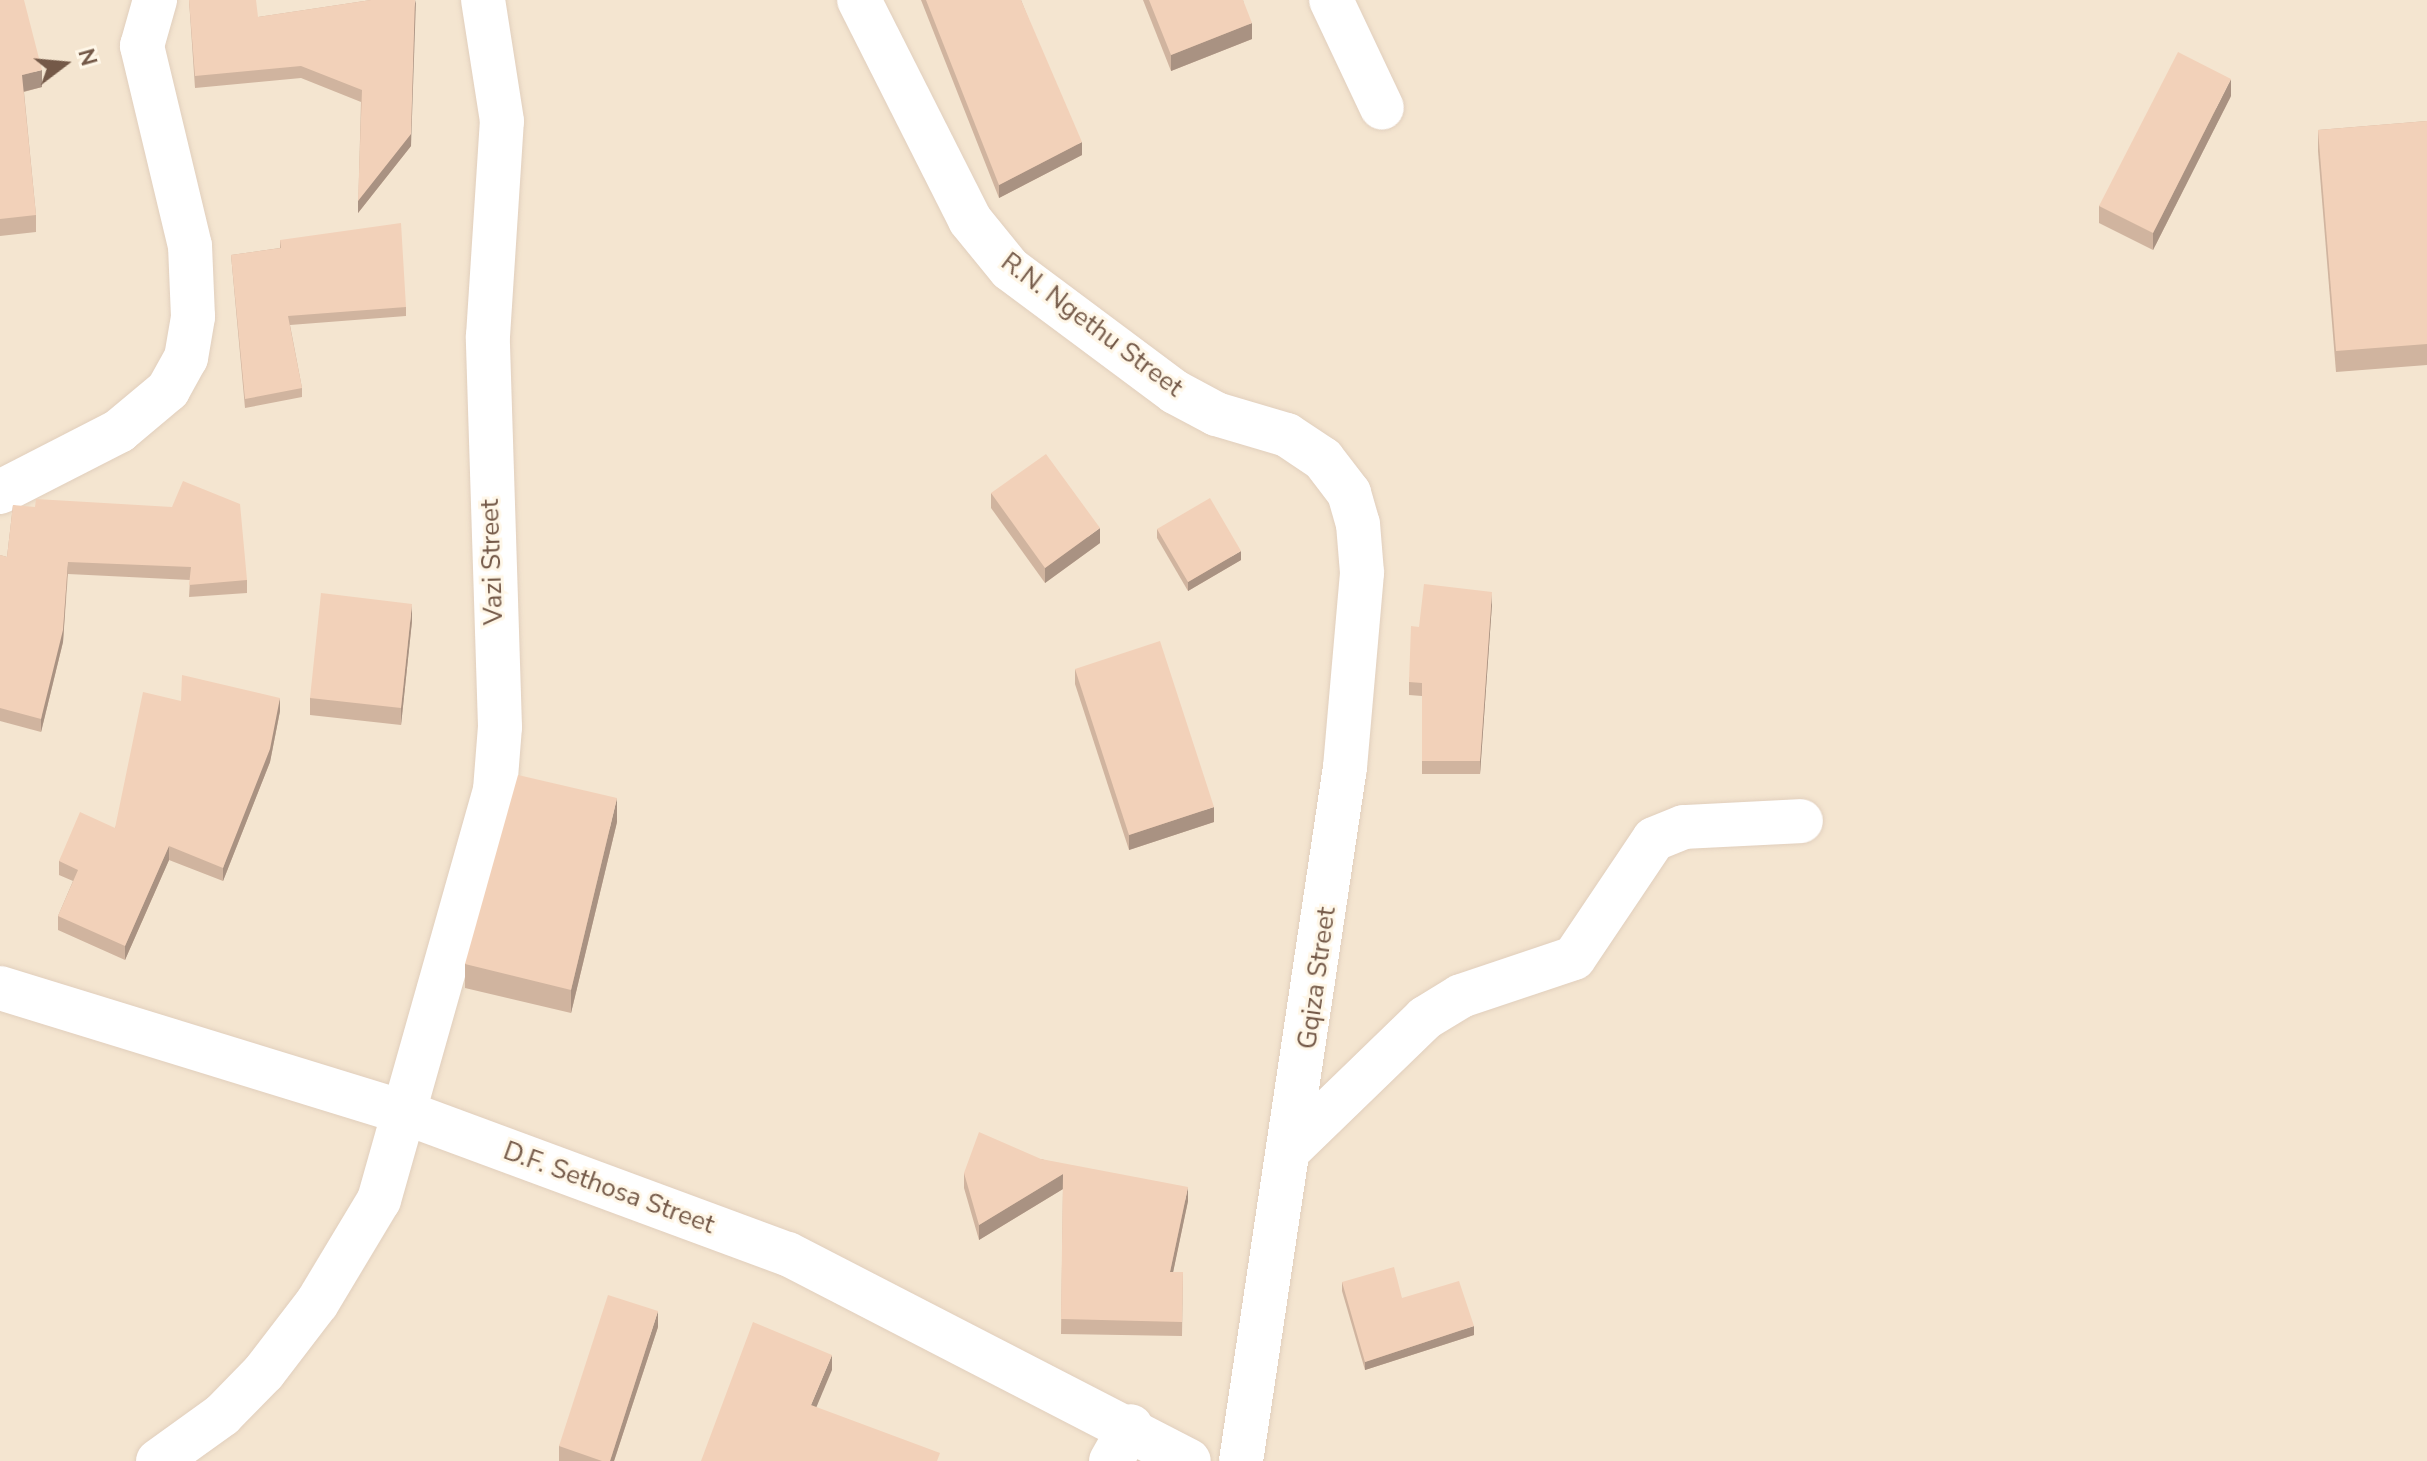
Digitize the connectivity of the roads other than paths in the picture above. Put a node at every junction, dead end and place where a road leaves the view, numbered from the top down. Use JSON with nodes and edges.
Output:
{"nodes":[{"id":1,"x":155,"y":0,"type":"edge"},
{"id":2,"x":483,"y":0,"type":"edge"},
{"id":3,"x":859,"y":0,"type":"edge"},
{"id":4,"x":1331,"y":0,"type":"edge"},
{"id":5,"x":1382,"y":108,"type":"dead end"},
{"id":6,"x":0,"y":492,"type":"edge"},
{"id":7,"x":1349,"y":493,"type":"joint"},
{"id":8,"x":1801,"y":821,"type":"dead end"},
{"id":9,"x":0,"y":988,"type":"edge"},
{"id":10,"x":406,"y":1113,"type":"junction"},
{"id":11,"x":1293,"y":1146,"type":"junction"},
{"id":12,"x":1121,"y":1443,"type":"edge"},
{"id":13,"x":158,"y":1461,"type":"edge"},
{"id":14,"x":1189,"y":1461,"type":"edge"},
{"id":15,"x":1241,"y":1461,"type":"edge"}],
"edges":[{"from":1,"to":6,"type":"street"},
{"from":2,"to":10,"type":"street","name":"Vazi Street"},
{"from":3,"to":7,"type":"street","name":"R.N. Ngethu Street"},
{"from":4,"to":5,"type":"street"},
{"from":7,"to":11,"type":"street","name":"Gqiza Street"},
{"from":8,"to":11,"type":"street"},
{"from":9,"to":10,"type":"street","name":"D.F. Sethosa Street"},
{"from":10,"to":12,"type":"street","name":"D.F. Sethosa Street"},
{"from":10,"to":13,"type":"street","name":"Vazi Street"},
{"from":11,"to":15,"type":"street","name":"Gqiza Street"},
{"from":12,"to":14,"type":"street","name":"D.F. Sethosa Street"}]}
